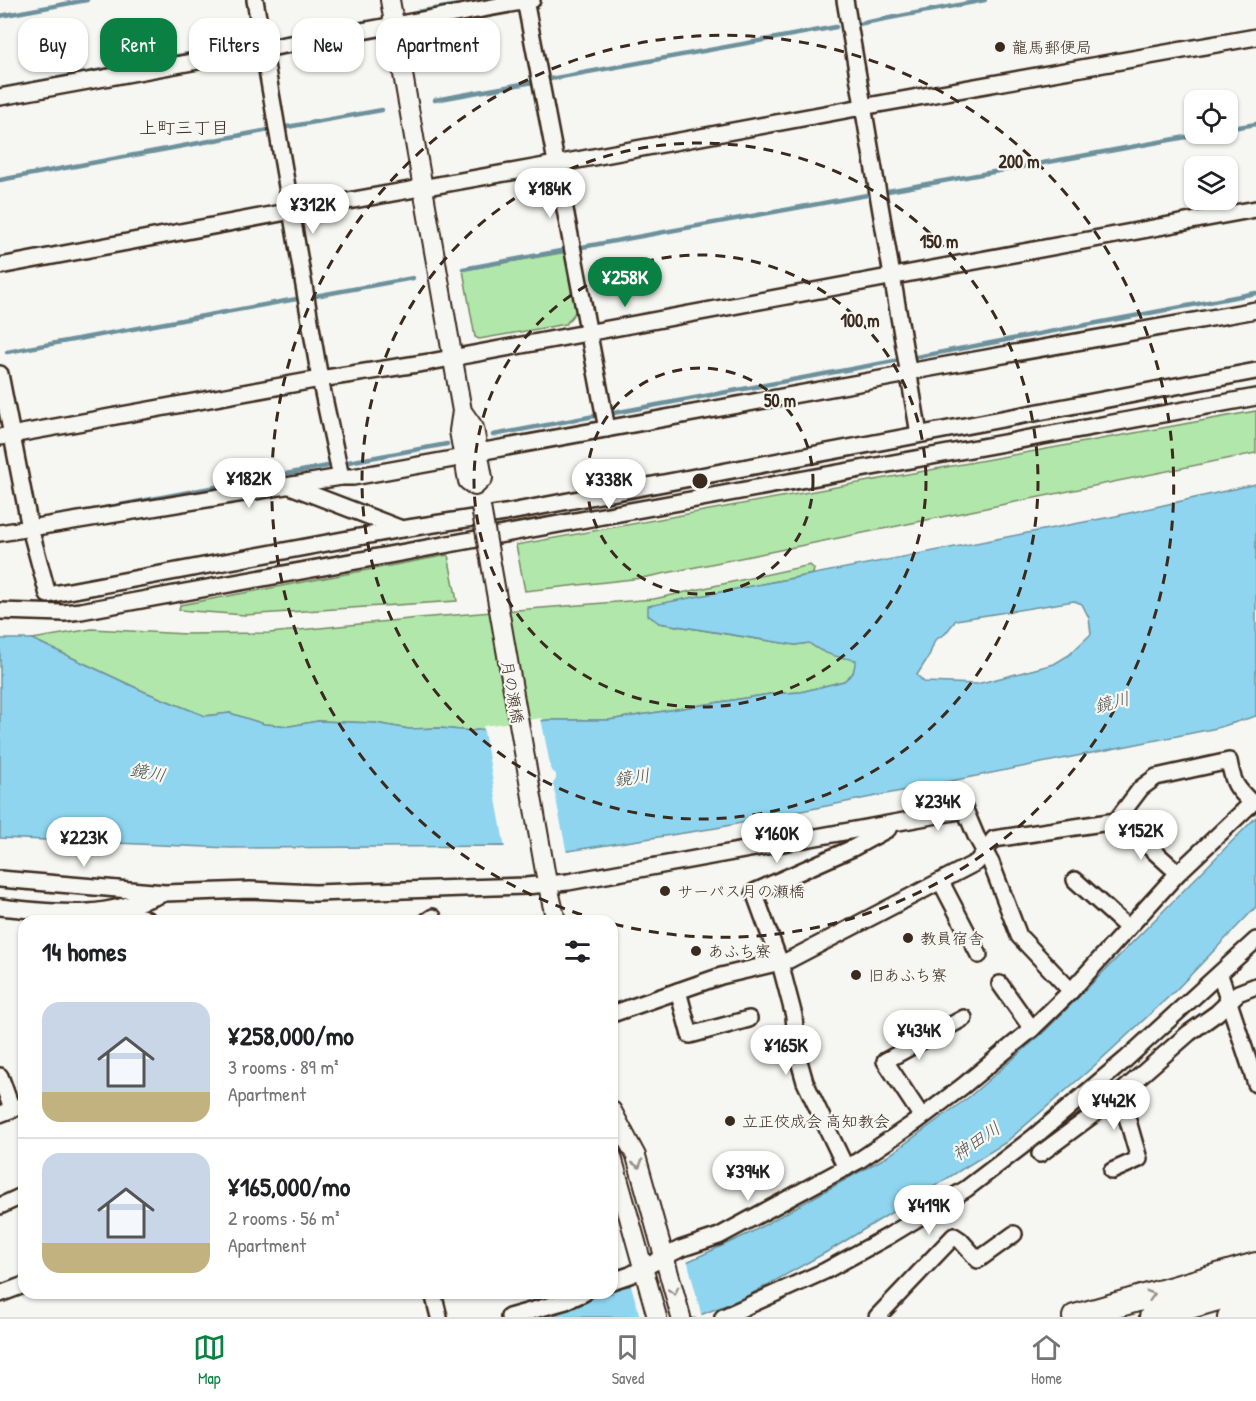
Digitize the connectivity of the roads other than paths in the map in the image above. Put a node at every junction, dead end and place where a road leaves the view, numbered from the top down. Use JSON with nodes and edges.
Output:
{"nodes":[{"id":1,"x":255,"y":0,"type":"edge"},
{"id":2,"x":390,"y":0,"type":"edge"},
{"id":3,"x":527,"y":0,"type":"edge"},
{"id":4,"x":845,"y":0,"type":"edge"},
{"id":5,"x":259,"y":18,"type":"edge"},
{"id":6,"x":393,"y":18,"type":"edge"},
{"id":7,"x":427,"y":18,"type":"edge"},
{"id":8,"x":376,"y":27,"type":"edge"},
{"id":9,"x":1256,"y":37,"type":"edge"},
{"id":10,"x":280,"y":46,"type":"edge"},
{"id":11,"x":189,"y":63,"type":"edge"},
{"id":12,"x":269,"y":72,"type":"edge"},
{"id":13,"x":403,"y":72,"type":"edge"},
{"id":14,"x":0,"y":97,"type":"edge"},
{"id":15,"x":862,"y":107,"type":"junction"},
{"id":16,"x":556,"y":165,"type":"junction"},
{"id":17,"x":423,"y":187,"type":"junction"},
{"id":18,"x":1256,"y":209,"type":"edge"},
{"id":19,"x":292,"y":211,"type":"junction"},
{"id":20,"x":0,"y":266,"type":"edge"},
{"id":21,"x":893,"y":275,"type":"junction"},
{"id":22,"x":1256,"y":310,"type":"edge"},
{"id":23,"x":589,"y":332,"type":"junction"},
{"id":24,"x":453,"y":357,"type":"junction"},
{"id":25,"x":1256,"y":371,"type":"edge"},
{"id":26,"x":908,"y":373,"type":"junction"},
{"id":27,"x":0,"y":374,"type":"edge"},
{"id":28,"x":320,"y":379,"type":"junction"},
{"id":29,"x":1256,"y":397,"type":"edge"},
{"id":30,"x":607,"y":429,"type":"junction"},
{"id":31,"x":919,"y":434,"type":"junction"},
{"id":32,"x":6,"y":436,"type":"edge"},
{"id":33,"x":471,"y":454,"type":"junction"},
{"id":34,"x":341,"y":477,"type":"junction"},
{"id":35,"x":290,"y":486,"type":"junction"},
{"id":36,"x":30,"y":528,"type":"junction"},
{"id":37,"x":402,"y":530,"type":"junction"},
{"id":38,"x":0,"y":533,"type":"edge"},
{"id":39,"x":0,"y":611,"type":"edge"},
{"id":40,"x":904,"y":821,"type":"junction"},
{"id":41,"x":1125,"y":825,"type":"dead end"},
{"id":42,"x":984,"y":851,"type":"junction"},
{"id":43,"x":1178,"y":873,"type":"junction"},
{"id":44,"x":0,"y":879,"type":"edge"},
{"id":45,"x":1075,"y":880,"type":"dead end"},
{"id":46,"x":547,"y":881,"type":"junction"},
{"id":47,"x":941,"y":882,"type":"junction"},
{"id":48,"x":165,"y":893,"type":"junction"},
{"id":49,"x":0,"y":907,"type":"edge"},
{"id":50,"x":81,"y":915,"type":"edge"},
{"id":51,"x":555,"y":915,"type":"edge"},
{"id":52,"x":1128,"y":928,"type":"junction"},
{"id":53,"x":1256,"y":940,"type":"edge"},
{"id":54,"x":979,"y":955,"type":"dead end"},
{"id":55,"x":780,"y":963,"type":"junction"},
{"id":56,"x":1220,"y":975,"type":"junction"},
{"id":57,"x":1000,"y":984,"type":"dead end"},
{"id":58,"x":1256,"y":986,"type":"edge"},
{"id":59,"x":678,"y":991,"type":"junction"},
{"id":60,"x":1071,"y":991,"type":"junction"},
{"id":61,"x":1228,"y":1002,"type":"junction"},
{"id":62,"x":618,"y":1012,"type":"edge"},
{"id":63,"x":964,"y":1018,"type":"dead end"},
{"id":64,"x":749,"y":1019,"type":"dead end"},
{"id":65,"x":1032,"y":1029,"type":"junction"},
{"id":66,"x":1254,"y":1075,"type":"edge"},
{"id":67,"x":0,"y":1076,"type":"edge"},
{"id":68,"x":1120,"y":1093,"type":"junction"},
{"id":69,"x":14,"y":1111,"type":"edge"},
{"id":70,"x":922,"y":1117,"type":"junction"},
{"id":71,"x":618,"y":1122,"type":"edge"},
{"id":72,"x":1040,"y":1154,"type":"dead end"},
{"id":73,"x":846,"y":1168,"type":"junction"},
{"id":74,"x":1112,"y":1171,"type":"dead end"},
{"id":75,"x":618,"y":1178,"type":"edge"},
{"id":76,"x":18,"y":1198,"type":"edge"},
{"id":77,"x":0,"y":1206,"type":"edge"},
{"id":78,"x":1014,"y":1234,"type":"dead end"},
{"id":79,"x":666,"y":1262,"type":"junction"},
{"id":80,"x":1256,"y":1264,"type":"edge"},
{"id":81,"x":644,"y":1271,"type":"junction"},
{"id":82,"x":618,"y":1279,"type":"edge"},
{"id":83,"x":18,"y":1287,"type":"edge"},
{"id":84,"x":1256,"y":1287,"type":"edge"},
{"id":85,"x":0,"y":1294,"type":"edge"},
{"id":86,"x":437,"y":1299,"type":"edge"},
{"id":87,"x":559,"y":1299,"type":"edge"},
{"id":88,"x":1256,"y":1309,"type":"edge"},
{"id":89,"x":439,"y":1317,"type":"edge"},
{"id":90,"x":509,"y":1317,"type":"edge"},
{"id":91,"x":657,"y":1317,"type":"edge"},
{"id":92,"x":681,"y":1317,"type":"edge"},
{"id":93,"x":723,"y":1317,"type":"edge"},
{"id":94,"x":877,"y":1317,"type":"edge"},
{"id":95,"x":1075,"y":1317,"type":"edge"},
{"id":96,"x":1152,"y":1317,"type":"edge"},
{"id":97,"x":1230,"y":1317,"type":"edge"}],
"edges":[{"from":1,"to":5,"type":"street"},
{"from":2,"to":6,"type":"street"},
{"from":3,"to":7,"type":"street"},
{"from":3,"to":16,"type":"street"},
{"from":4,"to":15,"type":"street"},
{"from":8,"to":10,"type":"street"},
{"from":9,"to":15,"type":"street"},
{"from":11,"to":14,"type":"street"},
{"from":12,"to":19,"type":"street"},
{"from":13,"to":17,"type":"street"},
{"from":15,"to":16,"type":"street"},
{"from":15,"to":21,"type":"street"},
{"from":16,"to":17,"type":"street"},
{"from":16,"to":23,"type":"street"},
{"from":17,"to":19,"type":"street"},
{"from":17,"to":24,"type":"street"},
{"from":18,"to":21,"type":"street"},
{"from":19,"to":20,"type":"street"},
{"from":19,"to":28,"type":"street"},
{"from":21,"to":23,"type":"street"},
{"from":21,"to":26,"type":"street"},
{"from":22,"to":26,"type":"street"},
{"from":23,"to":24,"type":"street"},
{"from":23,"to":30,"type":"street"},
{"from":24,"to":28,"type":"street"},
{"from":24,"to":33,"type":"street"},
{"from":25,"to":31,"type":"street"},
{"from":26,"to":30,"type":"street"},
{"from":26,"to":31,"type":"street"},
{"from":27,"to":32,"type":"street"},
{"from":28,"to":32,"type":"street"},
{"from":28,"to":34,"type":"street"},
{"from":29,"to":39,"type":"street"},
{"from":30,"to":33,"type":"street"},
{"from":31,"to":37,"type":"street"},
{"from":32,"to":36,"type":"street"},
{"from":33,"to":34,"type":"street"},
{"from":33,"to":46,"type":"street","name":"月の瀬橋","bridge":true},
{"from":34,"to":35,"type":"street"},
{"from":35,"to":36,"type":"street"},
{"from":35,"to":37,"type":"street"},
{"from":36,"to":37,"type":"street"},
{"from":36,"to":38,"type":"street"},
{"from":40,"to":42,"type":"street"},
{"from":40,"to":46,"type":"street"},
{"from":40,"to":55,"type":"street"},
{"from":41,"to":43,"type":"street"},
{"from":42,"to":43,"type":"street"},
{"from":42,"to":47,"type":"street"},
{"from":42,"to":60,"type":"street"},
{"from":43,"to":52,"type":"street"},
{"from":44,"to":48,"type":"street"},
{"from":45,"to":52,"type":"street"},
{"from":46,"to":48,"type":"street"},
{"from":46,"to":51,"type":"street","name":"月の瀬橋"},
{"from":47,"to":54,"type":"street"},
{"from":47,"to":55,"type":"street"},
{"from":48,"to":50,"type":"street"},
{"from":49,"to":50,"type":"street"},
{"from":52,"to":60,"type":"street"},
{"from":53,"to":56,"type":"street"},
{"from":55,"to":59,"type":"street"},
{"from":55,"to":73,"type":"street"},
{"from":56,"to":61,"type":"street"},
{"from":56,"to":93,"type":"street"},
{"from":57,"to":65,"type":"street"},
{"from":58,"to":61,"type":"street"},
{"from":59,"to":62,"type":"street"},
{"from":59,"to":64,"type":"street"},
{"from":60,"to":65,"type":"street"},
{"from":61,"to":66,"type":"street"},
{"from":61,"to":68,"type":"street"},
{"from":63,"to":70,"type":"street"},
{"from":65,"to":70,"type":"street"},
{"from":67,"to":69,"type":"street"},
{"from":68,"to":72,"type":"street"},
{"from":68,"to":74,"type":"street"},
{"from":70,"to":73,"type":"street"},
{"from":71,"to":79,"type":"street","one_way":true},
{"from":73,"to":79,"type":"street"},
{"from":75,"to":81,"type":"street"},
{"from":76,"to":77,"type":"street"},
{"from":78,"to":94,"type":"street"},
{"from":79,"to":81,"type":"street"},
{"from":79,"to":92,"type":"street","one_way":true},
{"from":95,"to":80,"type":"highway","one_way":true},
{"from":81,"to":82,"type":"street"},
{"from":81,"to":91,"type":"street"},
{"from":83,"to":85,"type":"street"},
{"from":84,"to":96,"type":"highway"},
{"from":86,"to":89,"type":"street"},
{"from":87,"to":90,"type":"street"},
{"from":88,"to":97,"type":"highway"}]}
